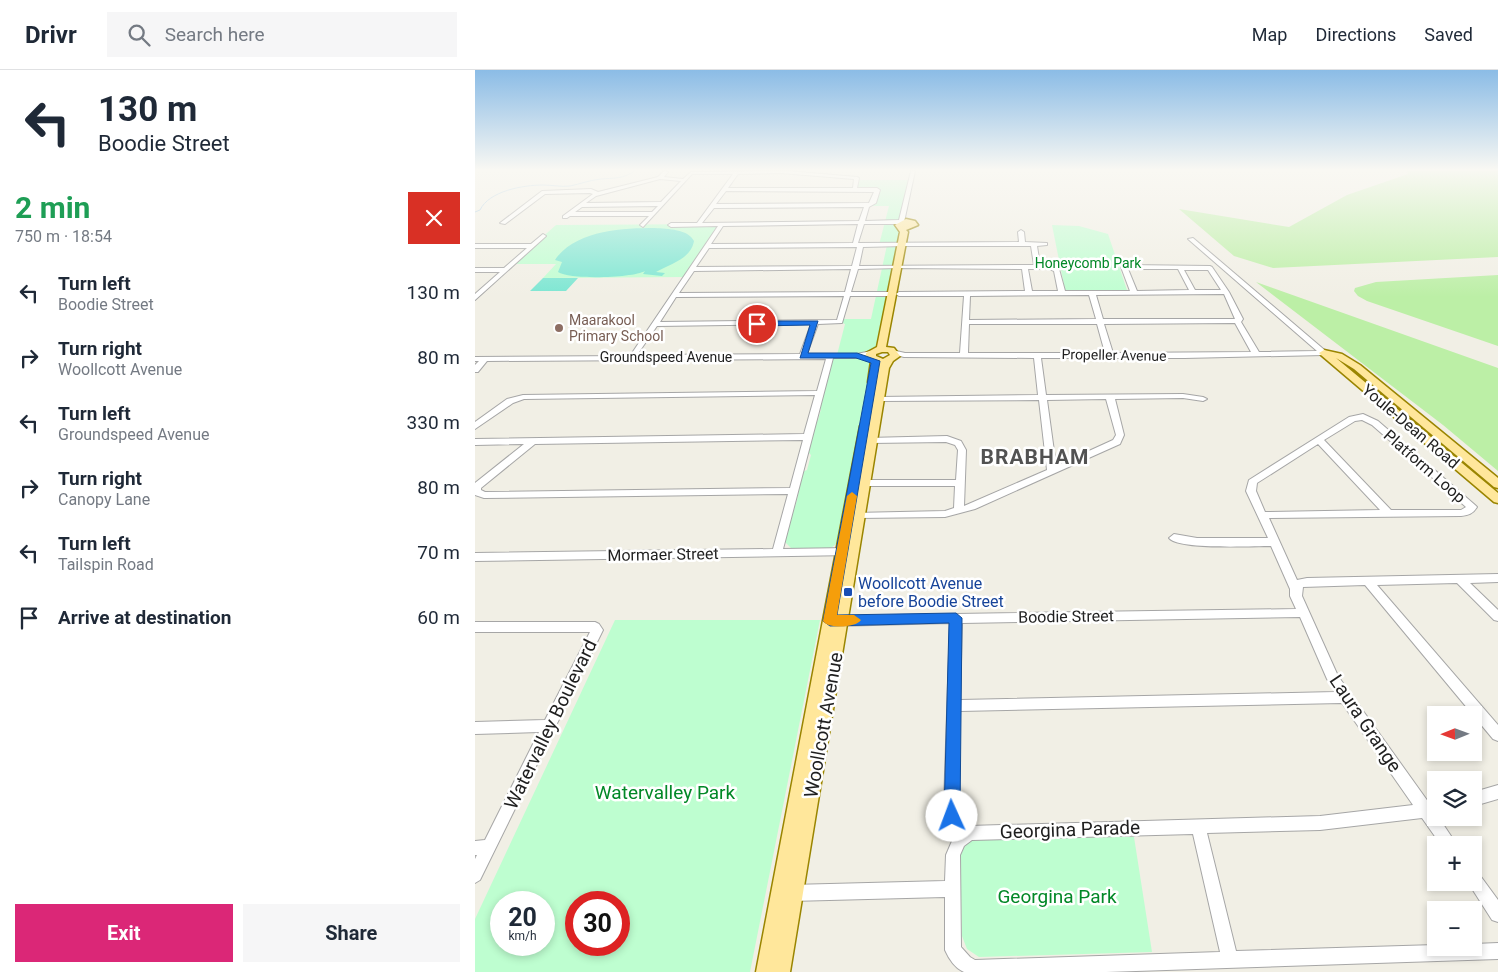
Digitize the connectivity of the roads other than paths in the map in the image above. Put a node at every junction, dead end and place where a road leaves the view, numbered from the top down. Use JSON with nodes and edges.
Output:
{"nodes":[{"id":1,"x":516,"y":213,"type":"edge"},
{"id":2,"x":570,"y":213,"type":"edge"},
{"id":3,"x":707,"y":213,"type":"edge"},
{"id":4,"x":864,"y":213,"type":"edge"},
{"id":5,"x":906,"y":213,"type":"edge"},
{"id":6,"x":653,"y":214,"type":"joint"},
{"id":7,"x":503,"y":223,"type":"dead end"},
{"id":8,"x":904,"y":223,"type":"junction"},
{"id":9,"x":722,"y":224,"type":"junction"},
{"id":10,"x":861,"y":224,"type":"junction"},
{"id":11,"x":643,"y":225,"type":"dead end"},
{"id":12,"x":671,"y":225,"type":"dead end"},
{"id":13,"x":698,"y":225,"type":"junction"},
{"id":14,"x":1021,"y":232,"type":"dead end"},
{"id":15,"x":543,"y":236,"type":"dead end"},
{"id":16,"x":1191,"y":239,"type":"dead end"},
{"id":17,"x":1022,"y":244,"type":"junction"},
{"id":18,"x":1034,"y":244,"type":"junction"},
{"id":19,"x":1045,"y":244,"type":"dead end"},
{"id":20,"x":858,"y":245,"type":"junction"},
{"id":21,"x":904,"y":245,"type":"junction"},
{"id":22,"x":475,"y":246,"type":"edge"},
{"id":23,"x":532,"y":246,"type":"junction"},
{"id":24,"x":708,"y":246,"type":"junction"},
{"id":25,"x":900,"y":267,"type":"junction"},
{"id":26,"x":1025,"y":267,"type":"junction"},
{"id":27,"x":1037,"y":267,"type":"junction"},
{"id":28,"x":1179,"y":267,"type":"junction"},
{"id":29,"x":855,"y":268,"type":"junction"},
{"id":30,"x":692,"y":269,"type":"junction"},
{"id":31,"x":475,"y":270,"type":"edge"},
{"id":32,"x":506,"y":270,"type":"junction"},
{"id":33,"x":1133,"y":292,"type":"junction"},
{"id":34,"x":1193,"y":292,"type":"junction"},
{"id":35,"x":1227,"y":292,"type":"junction"},
{"id":36,"x":967,"y":293,"type":"junction"},
{"id":37,"x":1029,"y":293,"type":"junction"},
{"id":38,"x":1062,"y":293,"type":"junction"},
{"id":39,"x":1092,"y":293,"type":"junction"},
{"id":40,"x":848,"y":294,"type":"junction"},
{"id":41,"x":896,"y":294,"type":"junction"},
{"id":42,"x":674,"y":295,"type":"junction"},
{"id":43,"x":476,"y":297,"type":"edge"},
{"id":44,"x":1237,"y":321,"type":"junction"},
{"id":45,"x":966,"y":322,"type":"junction"},
{"id":46,"x":1100,"y":322,"type":"junction"},
{"id":47,"x":815,"y":323,"type":"junction"},
{"id":48,"x":654,"y":324,"type":"junction"},
{"id":49,"x":1324,"y":353,"type":"junction"},
{"id":50,"x":1109,"y":354,"type":"junction"},
{"id":51,"x":1256,"y":354,"type":"junction"},
{"id":52,"x":886,"y":355,"type":"junction"},
{"id":53,"x":964,"y":355,"type":"junction"},
{"id":54,"x":1037,"y":355,"type":"junction"},
{"id":55,"x":803,"y":356,"type":"junction"},
{"id":56,"x":830,"y":356,"type":"junction"},
{"id":57,"x":632,"y":358,"type":"junction"},
{"id":58,"x":475,"y":359,"type":"edge"},
{"id":59,"x":485,"y":359,"type":"junction"},
{"id":60,"x":475,"y":370,"type":"edge"},
{"id":61,"x":819,"y":393,"type":"junction"},
{"id":62,"x":1111,"y":397,"type":"junction"},
{"id":63,"x":1042,"y":398,"type":"junction"},
{"id":64,"x":879,"y":399,"type":"junction"},
{"id":65,"x":1203,"y":400,"type":"dead end"},
{"id":66,"x":475,"y":415,"type":"edge"},
{"id":67,"x":486,"y":418,"type":"junction"},
{"id":68,"x":475,"y":426,"type":"edge"},
{"id":69,"x":807,"y":437,"type":"junction"},
{"id":70,"x":871,"y":440,"type":"junction"},
{"id":71,"x":1319,"y":440,"type":"junction"},
{"id":72,"x":533,"y":441,"type":"junction"},
{"id":73,"x":475,"y":442,"type":"edge"},
{"id":74,"x":1052,"y":471,"type":"junction"},
{"id":75,"x":864,"y":483,"type":"junction"},
{"id":76,"x":960,"y":483,"type":"junction"},
{"id":77,"x":1498,"y":484,"type":"edge"},
{"id":78,"x":476,"y":488,"type":"edge"},
{"id":79,"x":793,"y":491,"type":"junction"},
{"id":80,"x":1498,"y":499,"type":"edge"},
{"id":81,"x":959,"y":510,"type":"junction"},
{"id":82,"x":1389,"y":513,"type":"junction"},
{"id":83,"x":858,"y":515,"type":"junction"},
{"id":84,"x":1262,"y":515,"type":"junction"},
{"id":85,"x":1174,"y":538,"type":"dead end"},
{"id":86,"x":1274,"y":542,"type":"junction"},
{"id":87,"x":777,"y":552,"type":"junction"},
{"id":88,"x":847,"y":552,"type":"junction"},
{"id":89,"x":475,"y":557,"type":"edge"},
{"id":90,"x":1498,"y":578,"type":"edge"},
{"id":91,"x":1461,"y":580,"type":"junction"},
{"id":92,"x":1368,"y":581,"type":"junction"},
{"id":93,"x":1296,"y":589,"type":"junction"},
{"id":94,"x":1303,"y":612,"type":"junction"},
{"id":95,"x":1498,"y":617,"type":"edge"},
{"id":96,"x":956,"y":618,"type":"junction"},
{"id":97,"x":835,"y":621,"type":"junction"},
{"id":98,"x":475,"y":627,"type":"edge"},
{"id":99,"x":1346,"y":697,"type":"junction"},
{"id":100,"x":954,"y":706,"type":"junction"},
{"id":101,"x":549,"y":726,"type":"junction"},
{"id":102,"x":475,"y":728,"type":"edge"},
{"id":103,"x":1498,"y":735,"type":"edge"},
{"id":104,"x":1498,"y":792,"type":"edge"},
{"id":105,"x":1482,"y":797,"type":"edge"},
{"id":106,"x":1427,"y":804,"type":"edge"},
{"id":107,"x":1427,"y":812,"type":"edge"},
{"id":108,"x":1198,"y":826,"type":"junction"},
{"id":109,"x":959,"y":841,"type":"junction"},
{"id":110,"x":482,"y":848,"type":"edge"},
{"id":111,"x":475,"y":875,"type":"edge"},
{"id":112,"x":953,"y":889,"type":"junction"},
{"id":113,"x":1482,"y":891,"type":"edge"},
{"id":114,"x":787,"y":893,"type":"junction"},
{"id":115,"x":1498,"y":914,"type":"edge"},
{"id":116,"x":1498,"y":951,"type":"edge"},
{"id":117,"x":1229,"y":960,"type":"junction"},
{"id":118,"x":963,"y":968,"type":"edge"},
{"id":119,"x":1110,"y":968,"type":"edge"},
{"id":120,"x":766,"y":972,"type":"edge"},
{"id":121,"x":780,"y":972,"type":"edge"}],
"edges":[{"from":1,"to":7,"type":"street"},
{"from":2,"to":6,"type":"street"},
{"from":3,"to":13,"type":"street"},
{"from":4,"to":10,"type":"street"},
{"from":5,"to":8,"type":"street","name":"Woollcott Avenue"},
{"from":6,"to":11,"type":"street"},
{"from":8,"to":10,"type":"street"},
{"from":8,"to":21,"type":"main road","name":"Woollcott Avenue"},
{"from":9,"to":10,"type":"street"},
{"from":9,"to":13,"type":"street"},
{"from":9,"to":24,"type":"street"},
{"from":10,"to":20,"type":"street"},
{"from":12,"to":13,"type":"street"},
{"from":14,"to":17,"type":"street"},
{"from":15,"to":23,"type":"street"},
{"from":16,"to":49,"type":"street","name":"Youle-Dean Road"},
{"from":17,"to":18,"type":"street"},
{"from":17,"to":21,"type":"street"},
{"from":18,"to":19,"type":"street"},
{"from":18,"to":27,"type":"street"},
{"from":20,"to":21,"type":"street"},
{"from":20,"to":24,"type":"street"},
{"from":20,"to":29,"type":"street"},
{"from":21,"to":25,"type":"main road","name":"Woollcott Avenue"},
{"from":22,"to":23,"type":"street"},
{"from":23,"to":32,"type":"street"},
{"from":24,"to":30,"type":"street"},
{"from":25,"to":26,"type":"street"},
{"from":25,"to":29,"type":"street"},
{"from":25,"to":41,"type":"main road","name":"Woollcott Avenue"},
{"from":26,"to":27,"type":"street"},
{"from":26,"to":37,"type":"street"},
{"from":27,"to":38,"type":"street"},
{"from":28,"to":33,"type":"street"},
{"from":28,"to":34,"type":"street"},
{"from":28,"to":35,"type":"street"},
{"from":29,"to":30,"type":"street"},
{"from":29,"to":40,"type":"street"},
{"from":30,"to":42,"type":"street"},
{"from":31,"to":32,"type":"street"},
{"from":32,"to":43,"type":"street"},
{"from":33,"to":34,"type":"street"},
{"from":33,"to":39,"type":"street"},
{"from":34,"to":35,"type":"street"},
{"from":35,"to":44,"type":"street"},
{"from":36,"to":37,"type":"street"},
{"from":36,"to":41,"type":"street"},
{"from":36,"to":45,"type":"street"},
{"from":37,"to":38,"type":"street"},
{"from":38,"to":39,"type":"street"},
{"from":39,"to":46,"type":"street"},
{"from":40,"to":41,"type":"street"},
{"from":40,"to":42,"type":"street"},
{"from":40,"to":47,"type":"street"},
{"from":41,"to":52,"type":"main road","name":"Woollcott Avenue"},
{"from":42,"to":48,"type":"street"},
{"from":44,"to":46,"type":"street"},
{"from":44,"to":51,"type":"street"},
{"from":45,"to":46,"type":"street"},
{"from":45,"to":53,"type":"street"},
{"from":46,"to":50,"type":"street"},
{"from":47,"to":48,"type":"street"},
{"from":47,"to":55,"type":"street"},
{"from":48,"to":57,"type":"street"},
{"from":49,"to":51,"type":"street","name":"Propeller Avenue"},
{"from":49,"to":77,"type":"main road","name":"Youle-Dean Road"},
{"from":49,"to":80,"type":"main road","name":"Youle-Dean Road"},
{"from":50,"to":51,"type":"street","name":"Propeller Avenue"},
{"from":50,"to":54,"type":"street","name":"Propeller Avenue"},
{"from":52,"to":53,"type":"street","name":"Propeller Avenue"},
{"from":52,"to":56,"type":"street","name":"Groundspeed Avenue"},
{"from":52,"to":64,"type":"main road","name":"Woollcott Avenue"},
{"from":52,"to":88,"type":"main road","name":"Woollcott Avenue"},
{"from":53,"to":54,"type":"street","name":"Propeller Avenue"},
{"from":54,"to":63,"type":"street"},
{"from":55,"to":56,"type":"street","name":"Groundspeed Avenue"},
{"from":55,"to":57,"type":"street","name":"Groundspeed Avenue"},
{"from":56,"to":61,"type":"street"},
{"from":57,"to":59,"type":"street","name":"Groundspeed Avenue"},
{"from":58,"to":59,"type":"street","name":"Groundspeed Avenue"},
{"from":59,"to":60,"type":"street"},
{"from":61,"to":67,"type":"street"},
{"from":61,"to":69,"type":"street"},
{"from":62,"to":63,"type":"street"},
{"from":62,"to":65,"type":"street"},
{"from":62,"to":74,"type":"street"},
{"from":63,"to":64,"type":"street"},
{"from":63,"to":74,"type":"street"},
{"from":64,"to":70,"type":"main road","name":"Woollcott Avenue"},
{"from":66,"to":67,"type":"street"},
{"from":67,"to":68,"type":"street"},
{"from":69,"to":72,"type":"street"},
{"from":69,"to":79,"type":"street"},
{"from":70,"to":75,"type":"main road","name":"Woollcott Avenue"},
{"from":70,"to":76,"type":"street"},
{"from":71,"to":82,"type":"street"},
{"from":71,"to":82,"type":"street","name":"Platform Loop"},
{"from":71,"to":84,"type":"street","name":"Platform Loop"},
{"from":72,"to":73,"type":"street"},
{"from":72,"to":78,"type":"street"},
{"from":74,"to":81,"type":"street"},
{"from":75,"to":76,"type":"street"},
{"from":75,"to":83,"type":"main road","name":"Woollcott Avenue"},
{"from":76,"to":81,"type":"street"},
{"from":78,"to":79,"type":"street"},
{"from":79,"to":87,"type":"street"},
{"from":81,"to":83,"type":"street"},
{"from":82,"to":84,"type":"street","name":"Platform Loop"},
{"from":83,"to":88,"type":"main road","name":"Woollcott Avenue"},
{"from":84,"to":86,"type":"street","name":"Platform Loop"},
{"from":85,"to":86,"type":"street"},
{"from":86,"to":93,"type":"street","name":"Platform Loop"},
{"from":87,"to":88,"type":"street","name":"Mormaer Street"},
{"from":87,"to":89,"type":"street","name":"Mormaer Street"},
{"from":88,"to":97,"type":"main road","name":"Woollcott Avenue"},
{"from":90,"to":91,"type":"street"},
{"from":91,"to":92,"type":"street"},
{"from":91,"to":95,"type":"street"},
{"from":92,"to":93,"type":"street"},
{"from":92,"to":103,"type":"street"},
{"from":93,"to":94,"type":"street","name":"Laura Grange"},
{"from":94,"to":96,"type":"street","name":"Boodie Street"},
{"from":94,"to":99,"type":"street","name":"Laura Grange"},
{"from":96,"to":97,"type":"street","name":"Boodie Street"},
{"from":96,"to":100,"type":"street"},
{"from":97,"to":114,"type":"main road","name":"Woollcott Avenue"},
{"from":98,"to":101,"type":"street","name":"Watervalley Boulevard"},
{"from":99,"to":100,"type":"street"},
{"from":99,"to":106,"type":"street","name":"Laura Grange"},
{"from":100,"to":109,"type":"street"},
{"from":101,"to":102,"type":"street"},
{"from":101,"to":110,"type":"street","name":"Watervalley Boulevard"},
{"from":104,"to":105,"type":"street"},
{"from":107,"to":108,"type":"street","name":"Georgina Parade"},
{"from":108,"to":109,"type":"street","name":"Georgina Parade"},
{"from":108,"to":117,"type":"street"},
{"from":109,"to":112,"type":"street"},
{"from":110,"to":111,"type":"street","name":"Watervalley Boulevard"},
{"from":112,"to":114,"type":"street"},
{"from":112,"to":118,"type":"street"},
{"from":113,"to":115,"type":"street"},
{"from":114,"to":120,"type":"main road","name":"Woollcott Avenue"},
{"from":114,"to":121,"type":"main road","name":"Woollcott Avenue"},
{"from":116,"to":117,"type":"street"},
{"from":117,"to":119,"type":"street"},
{"from":118,"to":119,"type":"street"}]}
